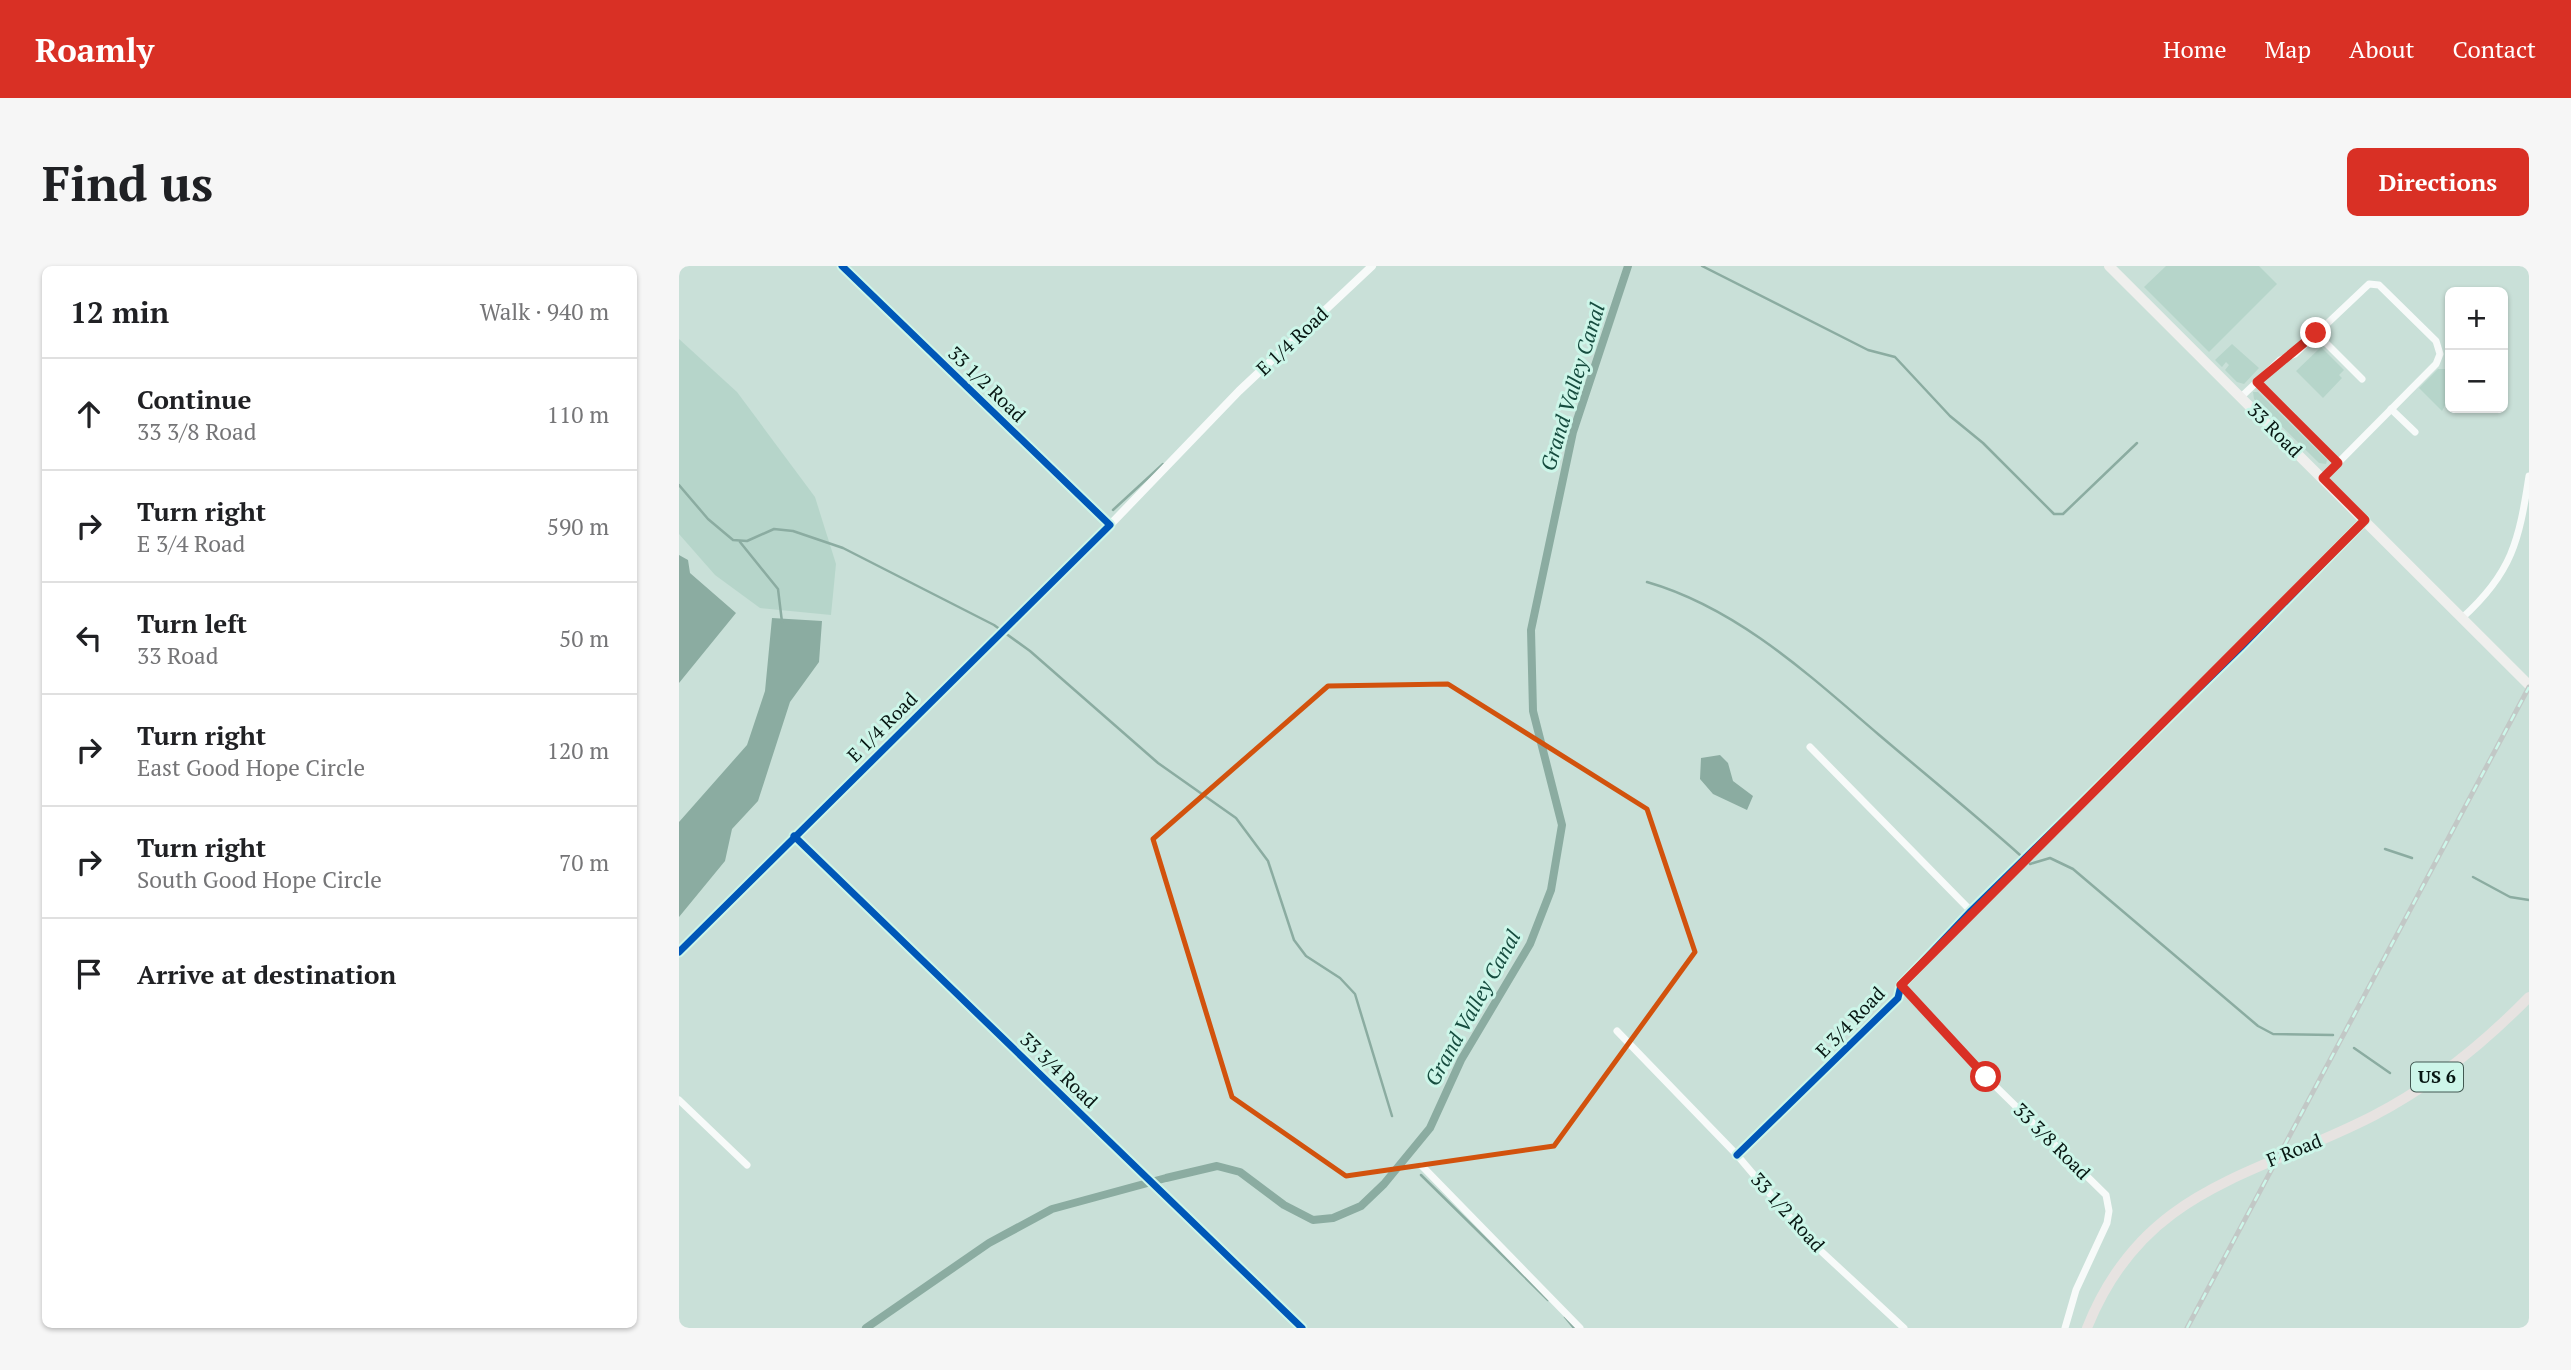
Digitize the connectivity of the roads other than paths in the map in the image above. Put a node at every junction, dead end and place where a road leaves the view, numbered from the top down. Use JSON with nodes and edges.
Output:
{"nodes":[{"id":1,"x":842,"y":266,"type":"edge"},
{"id":2,"x":1372,"y":266,"type":"edge"},
{"id":3,"x":2109,"y":266,"type":"edge"},
{"id":4,"x":2316,"y":333,"type":"junction"},
{"id":5,"x":2440,"y":354,"type":"junction"},
{"id":6,"x":2445,"y":356,"type":"edge"},
{"id":7,"x":2362,"y":379,"type":"dead end"},
{"id":8,"x":2257,"y":382,"type":"junction"},
{"id":9,"x":2241,"y":397,"type":"junction"},
{"id":10,"x":2391,"y":409,"type":"junction"},
{"id":11,"x":2414,"y":432,"type":"dead end"},
{"id":12,"x":2338,"y":463,"type":"junction"},
{"id":13,"x":2529,"y":476,"type":"edge"},
{"id":14,"x":2323,"y":478,"type":"junction"},
{"id":15,"x":2365,"y":520,"type":"junction"},
{"id":16,"x":1110,"y":525,"type":"junction"},
{"id":17,"x":2462,"y":618,"type":"junction"},
{"id":18,"x":2529,"y":685,"type":"edge"},
{"id":19,"x":1811,"y":747,"type":"dead end"},
{"id":20,"x":794,"y":836,"type":"junction"},
{"id":21,"x":1971,"y":911,"type":"junction"},
{"id":22,"x":679,"y":952,"type":"edge"},
{"id":23,"x":1901,"y":985,"type":"junction"},
{"id":24,"x":2529,"y":997,"type":"edge"},
{"id":25,"x":1617,"y":1031,"type":"dead end"},
{"id":26,"x":679,"y":1100,"type":"edge"},
{"id":27,"x":1737,"y":1155,"type":"junction"},
{"id":28,"x":747,"y":1165,"type":"dead end"},
{"id":29,"x":1422,"y":1166,"type":"dead end"},
{"id":30,"x":1301,"y":1328,"type":"edge"},
{"id":31,"x":1580,"y":1328,"type":"edge"},
{"id":32,"x":1904,"y":1328,"type":"edge"},
{"id":33,"x":2065,"y":1328,"type":"edge"},
{"id":34,"x":2087,"y":1328,"type":"edge"}],
"edges":[{"from":1,"to":16,"type":"street","name":"33 1/2 Road"},
{"from":2,"to":16,"type":"street","name":"E 1/4 Road"},
{"from":3,"to":9,"type":"main road","name":"33 Road"},
{"from":4,"to":5,"type":"street"},
{"from":4,"to":7,"type":"street"},
{"from":4,"to":8,"type":"street"},
{"from":5,"to":6,"type":"street"},
{"from":5,"to":10,"type":"street"},
{"from":8,"to":9,"type":"street"},
{"from":8,"to":12,"type":"street"},
{"from":9,"to":14,"type":"main road","name":"33 Road"},
{"from":10,"to":11,"type":"street"},
{"from":10,"to":12,"type":"street"},
{"from":12,"to":14,"type":"street"},
{"from":13,"to":17,"type":"street"},
{"from":14,"to":15,"type":"main road","name":"33 Road"},
{"from":15,"to":17,"type":"main road","name":"33 Road"},
{"from":15,"to":21,"type":"street","name":"E 3/4 Road"},
{"from":16,"to":20,"type":"street","name":"E 1/4 Road"},
{"from":17,"to":18,"type":"main road","name":"33 Road"},
{"from":19,"to":21,"type":"street"},
{"from":20,"to":22,"type":"street","name":"E 1/4 Road"},
{"from":20,"to":30,"type":"street","name":"33 3/4 Road"},
{"from":21,"to":23,"type":"street","name":"E 3/4 Road"},
{"from":23,"to":27,"type":"street","name":"E 3/4 Road"},
{"from":23,"to":33,"type":"street","name":"33 3/8 Road"},
{"from":24,"to":34,"type":"main road","name":"F Road","number":"US 6"},
{"from":25,"to":27,"type":"street","name":"33 1/2 Road"},
{"from":26,"to":28,"type":"street"},
{"from":27,"to":32,"type":"street","name":"33 1/2 Road"},
{"from":29,"to":31,"type":"street"}]}
